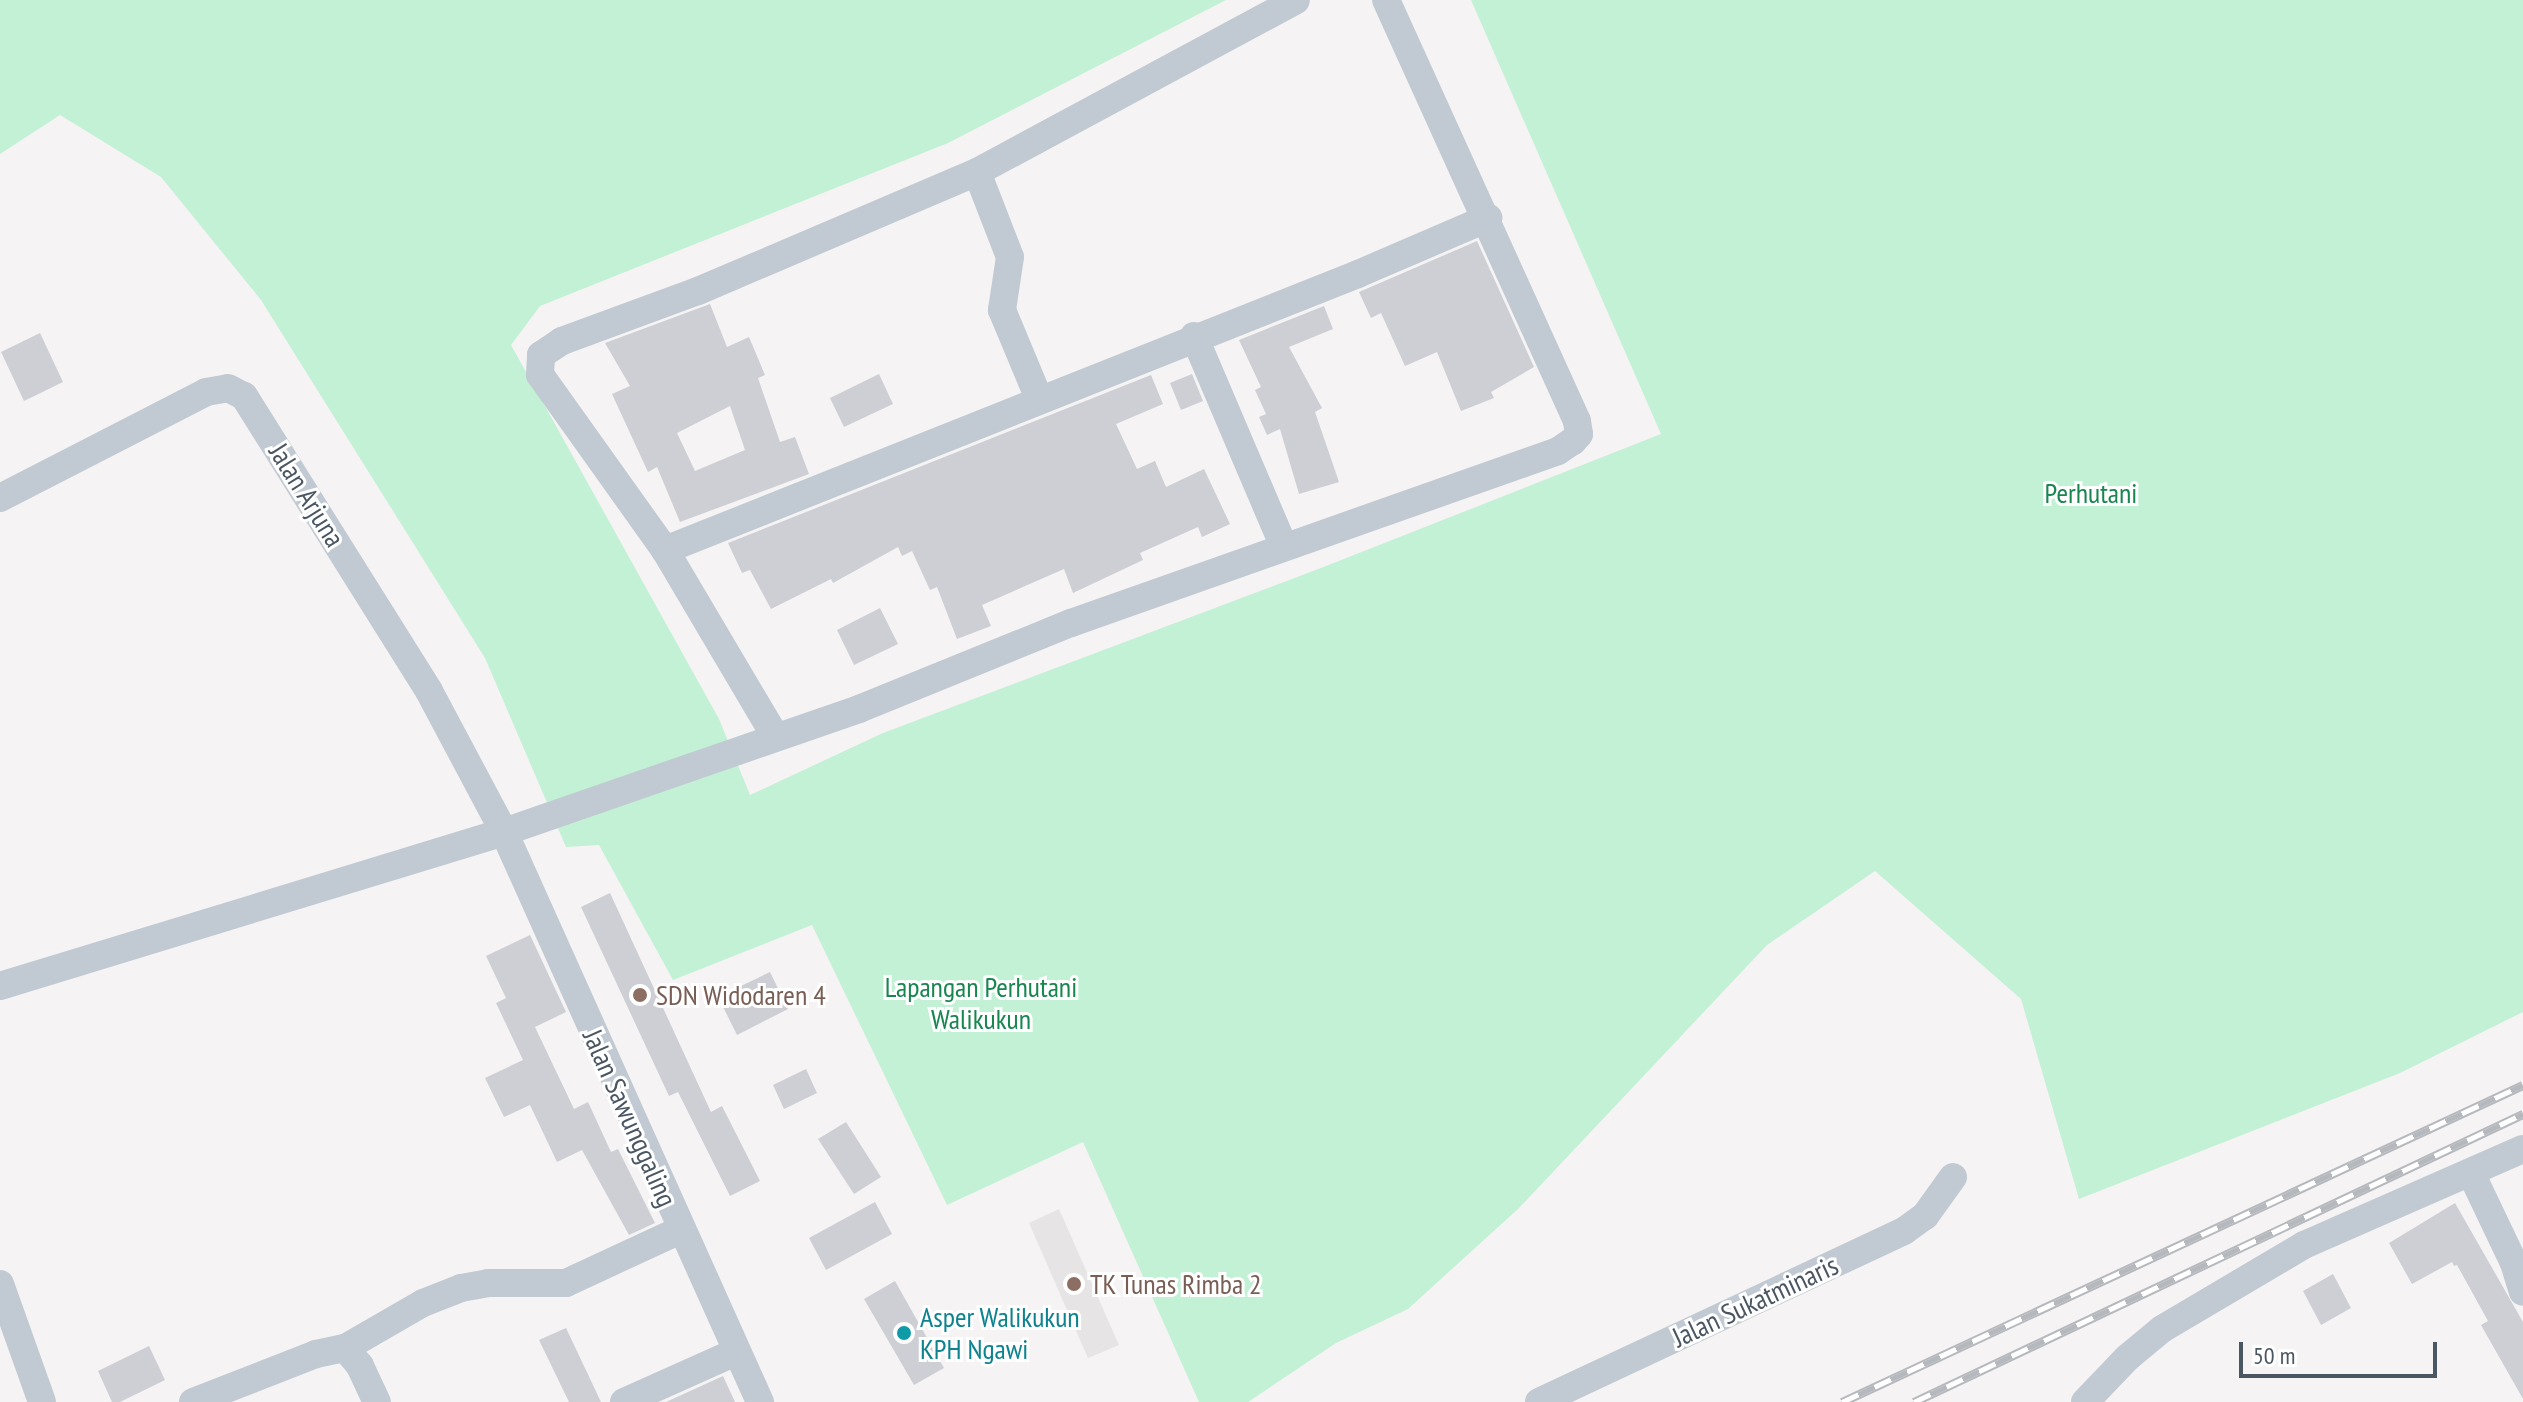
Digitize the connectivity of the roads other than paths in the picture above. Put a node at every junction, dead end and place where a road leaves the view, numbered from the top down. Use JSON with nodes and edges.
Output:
{"nodes":[{"id":1,"x":1296,"y":0,"type":"edge"},
{"id":2,"x":1386,"y":0,"type":"edge"},
{"id":3,"x":977,"y":172,"type":"junction"},
{"id":4,"x":1488,"y":218,"type":"junction"},
{"id":5,"x":1194,"y":336,"type":"junction"},
{"id":6,"x":1039,"y":399,"type":"junction"},
{"id":7,"x":0,"y":498,"type":"edge"},
{"id":8,"x":1283,"y":545,"type":"junction"},
{"id":9,"x":665,"y":550,"type":"junction"},
{"id":10,"x":775,"y":736,"type":"junction"},
{"id":11,"x":504,"y":832,"type":"junction"},
{"id":12,"x":0,"y":986,"type":"edge"},
{"id":13,"x":2523,"y":1149,"type":"edge"},
{"id":14,"x":2471,"y":1173,"type":"junction"},
{"id":15,"x":1953,"y":1177,"type":"dead end"},
{"id":16,"x":680,"y":1230,"type":"junction"},
{"id":17,"x":0,"y":1284,"type":"edge"},
{"id":18,"x":2523,"y":1292,"type":"edge"},
{"id":19,"x":345,"y":1348,"type":"junction"},
{"id":20,"x":736,"y":1352,"type":"junction"},
{"id":21,"x":42,"y":1402,"type":"edge"},
{"id":22,"x":193,"y":1402,"type":"edge"},
{"id":23,"x":377,"y":1402,"type":"edge"},
{"id":24,"x":624,"y":1402,"type":"edge"},
{"id":25,"x":760,"y":1402,"type":"edge"},
{"id":26,"x":1539,"y":1402,"type":"edge"},
{"id":27,"x":2085,"y":1402,"type":"edge"}],
"edges":[{"from":1,"to":3,"type":"street"},
{"from":2,"to":4,"type":"street"},
{"from":3,"to":6,"type":"street"},
{"from":3,"to":9,"type":"street"},
{"from":4,"to":5,"type":"street"},
{"from":4,"to":8,"type":"street"},
{"from":5,"to":6,"type":"street"},
{"from":5,"to":8,"type":"street"},
{"from":6,"to":9,"type":"street"},
{"from":7,"to":11,"type":"street","name":"Jalan Arjuna"},
{"from":8,"to":10,"type":"street"},
{"from":9,"to":10,"type":"street"},
{"from":10,"to":11,"type":"street"},
{"from":11,"to":12,"type":"street"},
{"from":11,"to":16,"type":"street","name":"Jalan Sawunggaling"},
{"from":13,"to":14,"type":"street"},
{"from":14,"to":18,"type":"street"},
{"from":14,"to":27,"type":"street"},
{"from":15,"to":26,"type":"street","name":"Jalan Sukatminaris"},
{"from":16,"to":19,"type":"street"},
{"from":16,"to":20,"type":"street","name":"Jalan Sawunggaling"},
{"from":17,"to":21,"type":"street"},
{"from":19,"to":22,"type":"street"},
{"from":19,"to":23,"type":"street"},
{"from":20,"to":24,"type":"street"},
{"from":20,"to":25,"type":"street","name":"Jalan Sawunggaling"}]}
